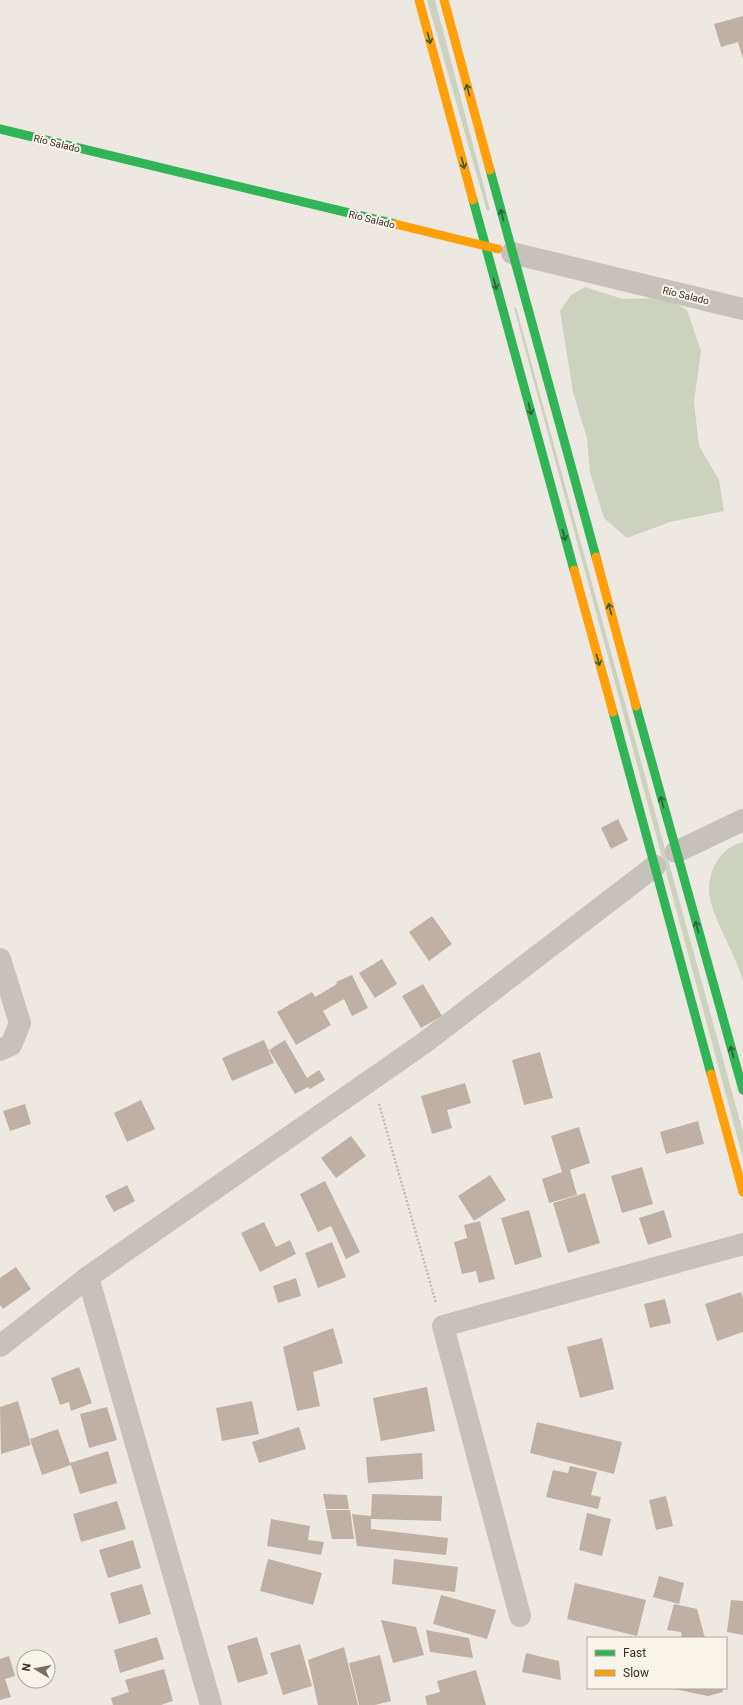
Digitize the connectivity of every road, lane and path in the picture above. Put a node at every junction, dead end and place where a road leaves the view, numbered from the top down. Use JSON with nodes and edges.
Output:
{"nodes":[{"id":1,"x":419,"y":0,"type":"edge"},
{"id":2,"x":444,"y":0,"type":"edge"},
{"id":3,"x":0,"y":129,"type":"edge"},
{"id":4,"x":485,"y":246,"type":"junction"},
{"id":5,"x":512,"y":253,"type":"junction"},
{"id":6,"x":743,"y":309,"type":"edge"},
{"id":7,"x":743,"y":820,"type":"edge"},
{"id":8,"x":676,"y":852,"type":"junction"},
{"id":9,"x":654,"y":866,"type":"junction"},
{"id":10,"x":0,"y":959,"type":"edge"},
{"id":11,"x":0,"y":1050,"type":"edge"},
{"id":12,"x":372,"y":1080,"type":"junction"},
{"id":13,"x":743,"y":1090,"type":"edge"},
{"id":14,"x":743,"y":1192,"type":"edge"},
{"id":15,"x":743,"y":1244,"type":"edge"},
{"id":16,"x":88,"y":1277,"type":"junction"},
{"id":17,"x":443,"y":1326,"type":"junction"},
{"id":18,"x":0,"y":1346,"type":"edge"},
{"id":19,"x":520,"y":1616,"type":"dead end"},
{"id":20,"x":211,"y":1705,"type":"edge"}],
"edges":[{"from":1,"to":4,"type":"main road","one_way":true},
{"from":5,"to":2,"type":"main road","one_way":true},
{"from":3,"to":4,"type":"main road","name":"Río Salado"},
{"from":4,"to":5,"type":"main road","name":"Río Salado"},
{"from":4,"to":9,"type":"main road","one_way":true},
{"from":5,"to":6,"type":"street","name":"Río Salado"},
{"from":8,"to":5,"type":"main road","one_way":true},
{"from":7,"to":8,"type":"street"},
{"from":13,"to":8,"type":"main road","one_way":true},
{"from":9,"to":12,"type":"street"},
{"from":9,"to":14,"type":"main road"},
{"from":10,"to":11,"type":"street"},
{"from":12,"to":16,"type":"street"},
{"from":12,"to":17,"type":"path"},
{"from":15,"to":17,"type":"street"},
{"from":16,"to":18,"type":"street"},
{"from":16,"to":20,"type":"street"},
{"from":17,"to":19,"type":"street"}]}
